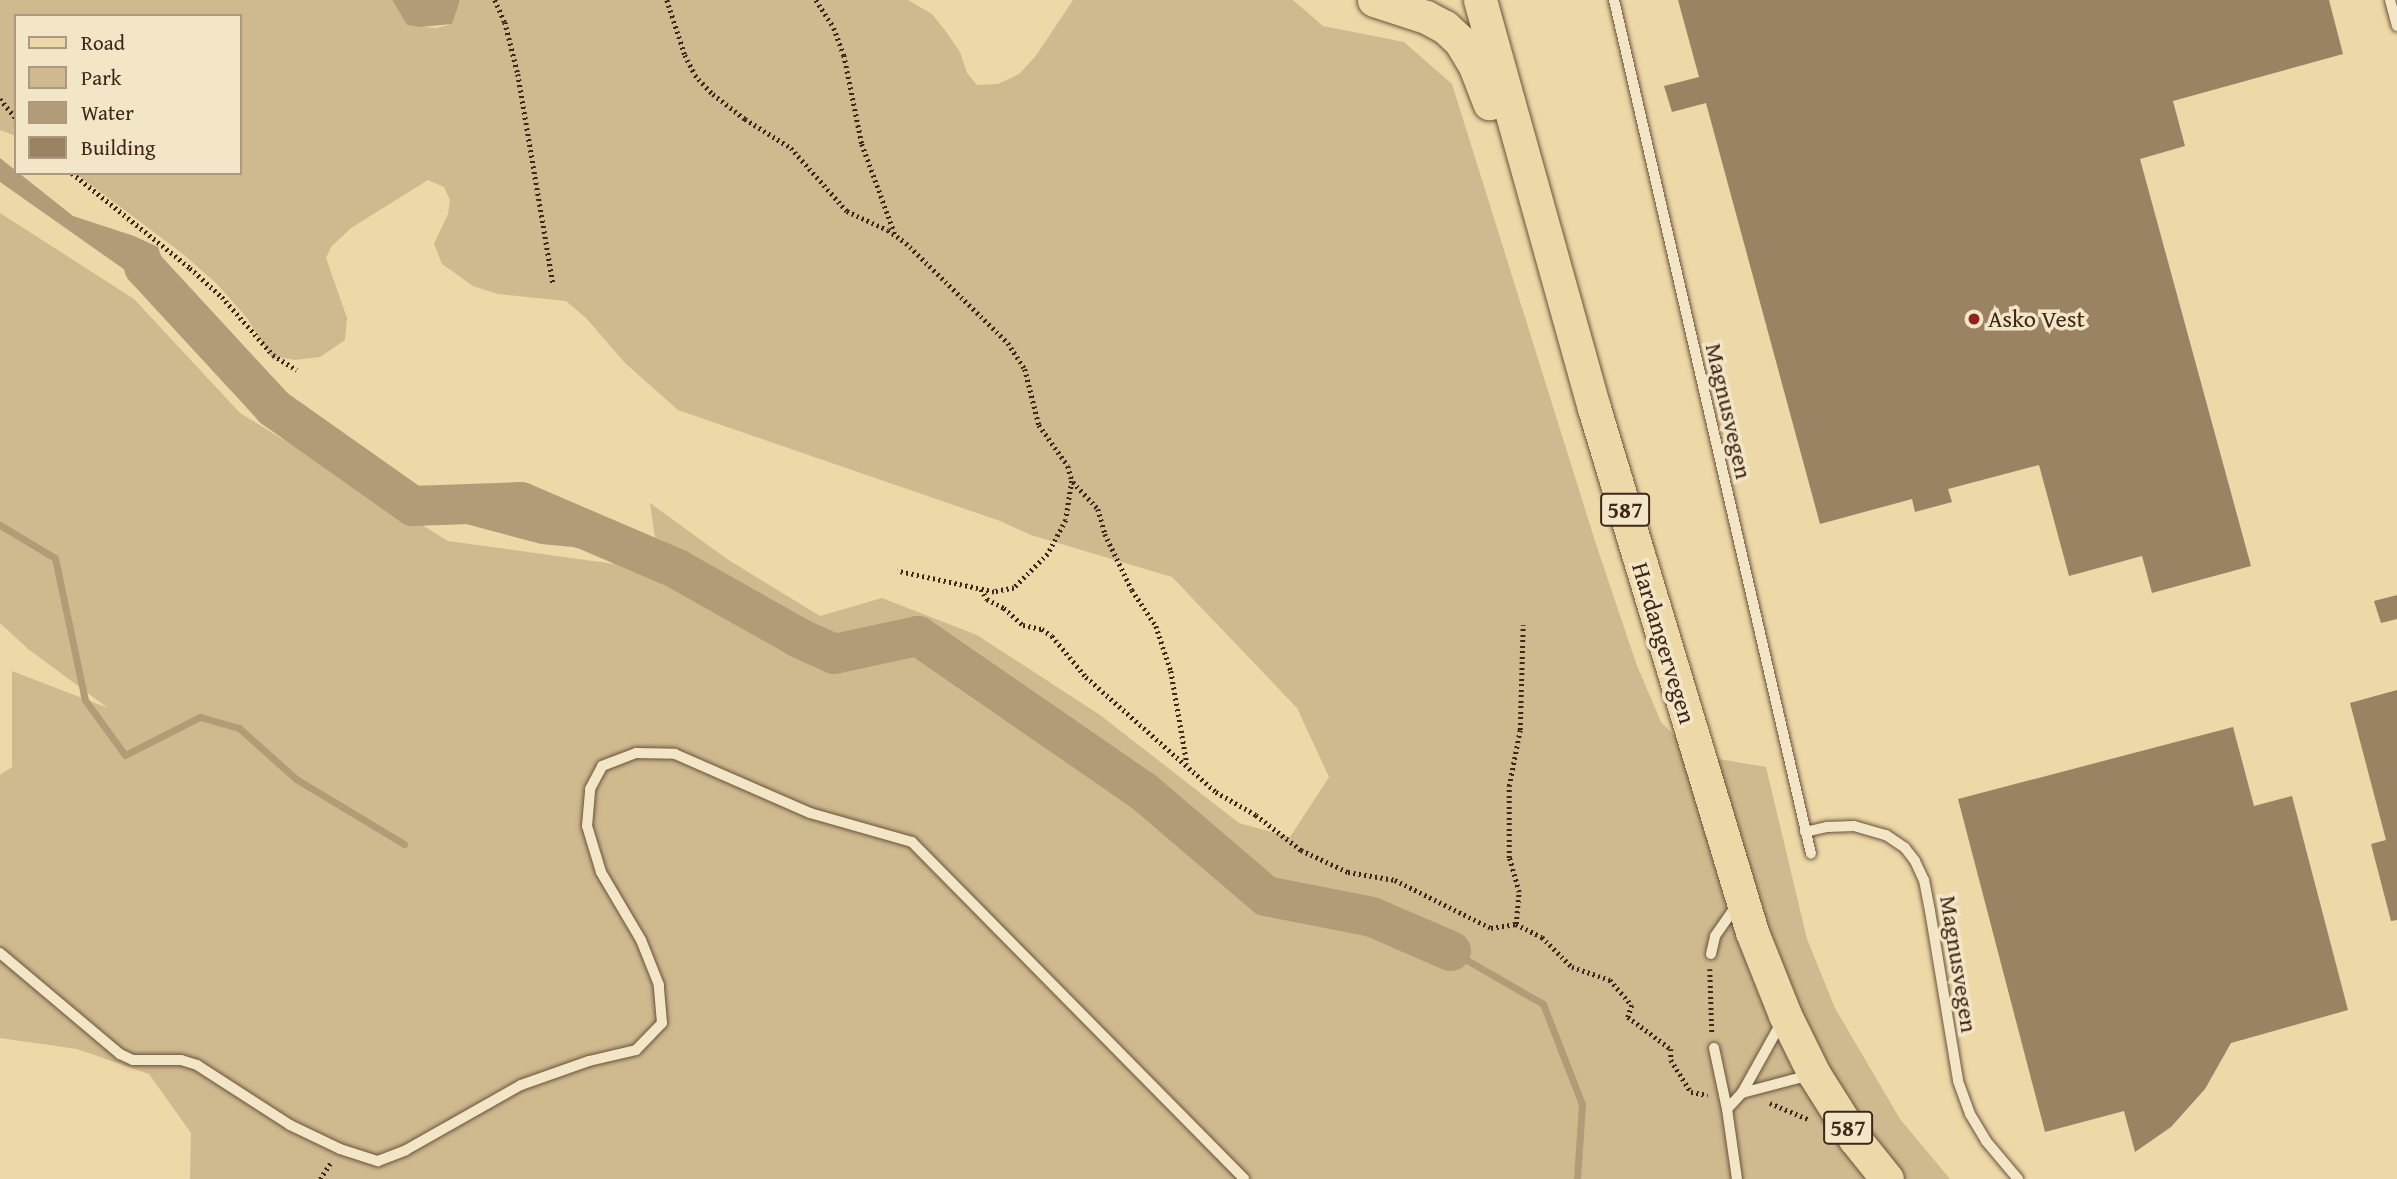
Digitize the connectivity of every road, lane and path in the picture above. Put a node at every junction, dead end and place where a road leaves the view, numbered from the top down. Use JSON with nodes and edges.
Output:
{"nodes":[{"id":1,"x":495,"y":0,"type":"edge"},
{"id":2,"x":667,"y":0,"type":"edge"},
{"id":3,"x":816,"y":0,"type":"edge"},
{"id":4,"x":1374,"y":0,"type":"edge"},
{"id":5,"x":1480,"y":0,"type":"edge"},
{"id":6,"x":1498,"y":0,"type":"edge"},
{"id":7,"x":1614,"y":0,"type":"edge"},
{"id":8,"x":2390,"y":0,"type":"edge"},
{"id":9,"x":2397,"y":26,"type":"edge"},
{"id":10,"x":0,"y":99,"type":"edge"},
{"id":11,"x":14,"y":116,"type":"edge"},
{"id":12,"x":75,"y":175,"type":"edge"},
{"id":13,"x":895,"y":234,"type":"junction"},
{"id":14,"x":1558,"y":281,"type":"junction"},
{"id":15,"x":553,"y":283,"type":"dead end"},
{"id":16,"x":297,"y":370,"type":"dead end"},
{"id":17,"x":1594,"y":408,"type":"junction"},
{"id":18,"x":1072,"y":481,"type":"junction"},
{"id":19,"x":897,"y":570,"type":"dead end"},
{"id":20,"x":981,"y":589,"type":"junction"},
{"id":21,"x":1523,"y":625,"type":"dead end"},
{"id":22,"x":1187,"y":764,"type":"junction"},
{"id":23,"x":1805,"y":832,"type":"junction"},
{"id":24,"x":1811,"y":854,"type":"dead end"},
{"id":25,"x":1742,"y":901,"type":"junction"},
{"id":26,"x":1516,"y":924,"type":"junction"},
{"id":27,"x":0,"y":953,"type":"edge"},
{"id":28,"x":1711,"y":954,"type":"joint"},
{"id":29,"x":1785,"y":1015,"type":"junction"},
{"id":30,"x":1714,"y":1048,"type":"joint"},
{"id":31,"x":1814,"y":1074,"type":"junction"},
{"id":32,"x":1742,"y":1093,"type":"junction"},
{"id":33,"x":1727,"y":1109,"type":"junction"},
{"id":34,"x":1817,"y":1124,"type":"dead end"},
{"id":35,"x":1244,"y":1179,"type":"edge"},
{"id":36,"x":1737,"y":1179,"type":"edge"},
{"id":37,"x":1887,"y":1179,"type":"edge"},
{"id":38,"x":2018,"y":1179,"type":"edge"}],
"edges":[{"from":1,"to":15,"type":"path"},
{"from":2,"to":13,"type":"path"},
{"from":3,"to":13,"type":"path"},
{"from":4,"to":17,"type":"main road","number":"587"},
{"from":5,"to":14,"type":"main road","name":"Hardangervegen","number":"587"},
{"from":6,"to":14,"type":"main road","number":"587"},
{"from":7,"to":23,"type":"lane","name":"Magnusvegen"},
{"from":8,"to":9,"type":"lane"},
{"from":10,"to":11,"type":"path"},
{"from":12,"to":16,"type":"path"},
{"from":13,"to":18,"type":"path"},
{"from":14,"to":17,"type":"main road","name":"Hardangervegen","number":"587"},
{"from":17,"to":25,"type":"main road","name":"Hardangervegen","number":"587"},
{"from":18,"to":20,"type":"path"},
{"from":18,"to":22,"type":"path"},
{"from":19,"to":20,"type":"path"},
{"from":20,"to":22,"type":"path"},
{"from":21,"to":26,"type":"path"},
{"from":22,"to":26,"type":"path"},
{"from":23,"to":24,"type":"lane","name":"Magnusvegen"},
{"from":23,"to":38,"type":"lane","name":"Magnusvegen"},
{"from":25,"to":28,"type":"lane"},
{"from":25,"to":29,"type":"main road","name":"Hardangervegen","number":"587"},
{"from":26,"to":33,"type":"path"},
{"from":27,"to":35,"type":"lane"},
{"from":28,"to":30,"type":"path"},
{"from":29,"to":31,"type":"main road","name":"Hardangervegen","number":"587"},
{"from":29,"to":32,"type":"lane"},
{"from":30,"to":33,"type":"lane"},
{"from":31,"to":32,"type":"lane"},
{"from":31,"to":37,"type":"main road","name":"Hardangervegen","number":"587"},
{"from":32,"to":33,"type":"lane"},
{"from":32,"to":34,"type":"path"},
{"from":33,"to":36,"type":"lane"}]}
